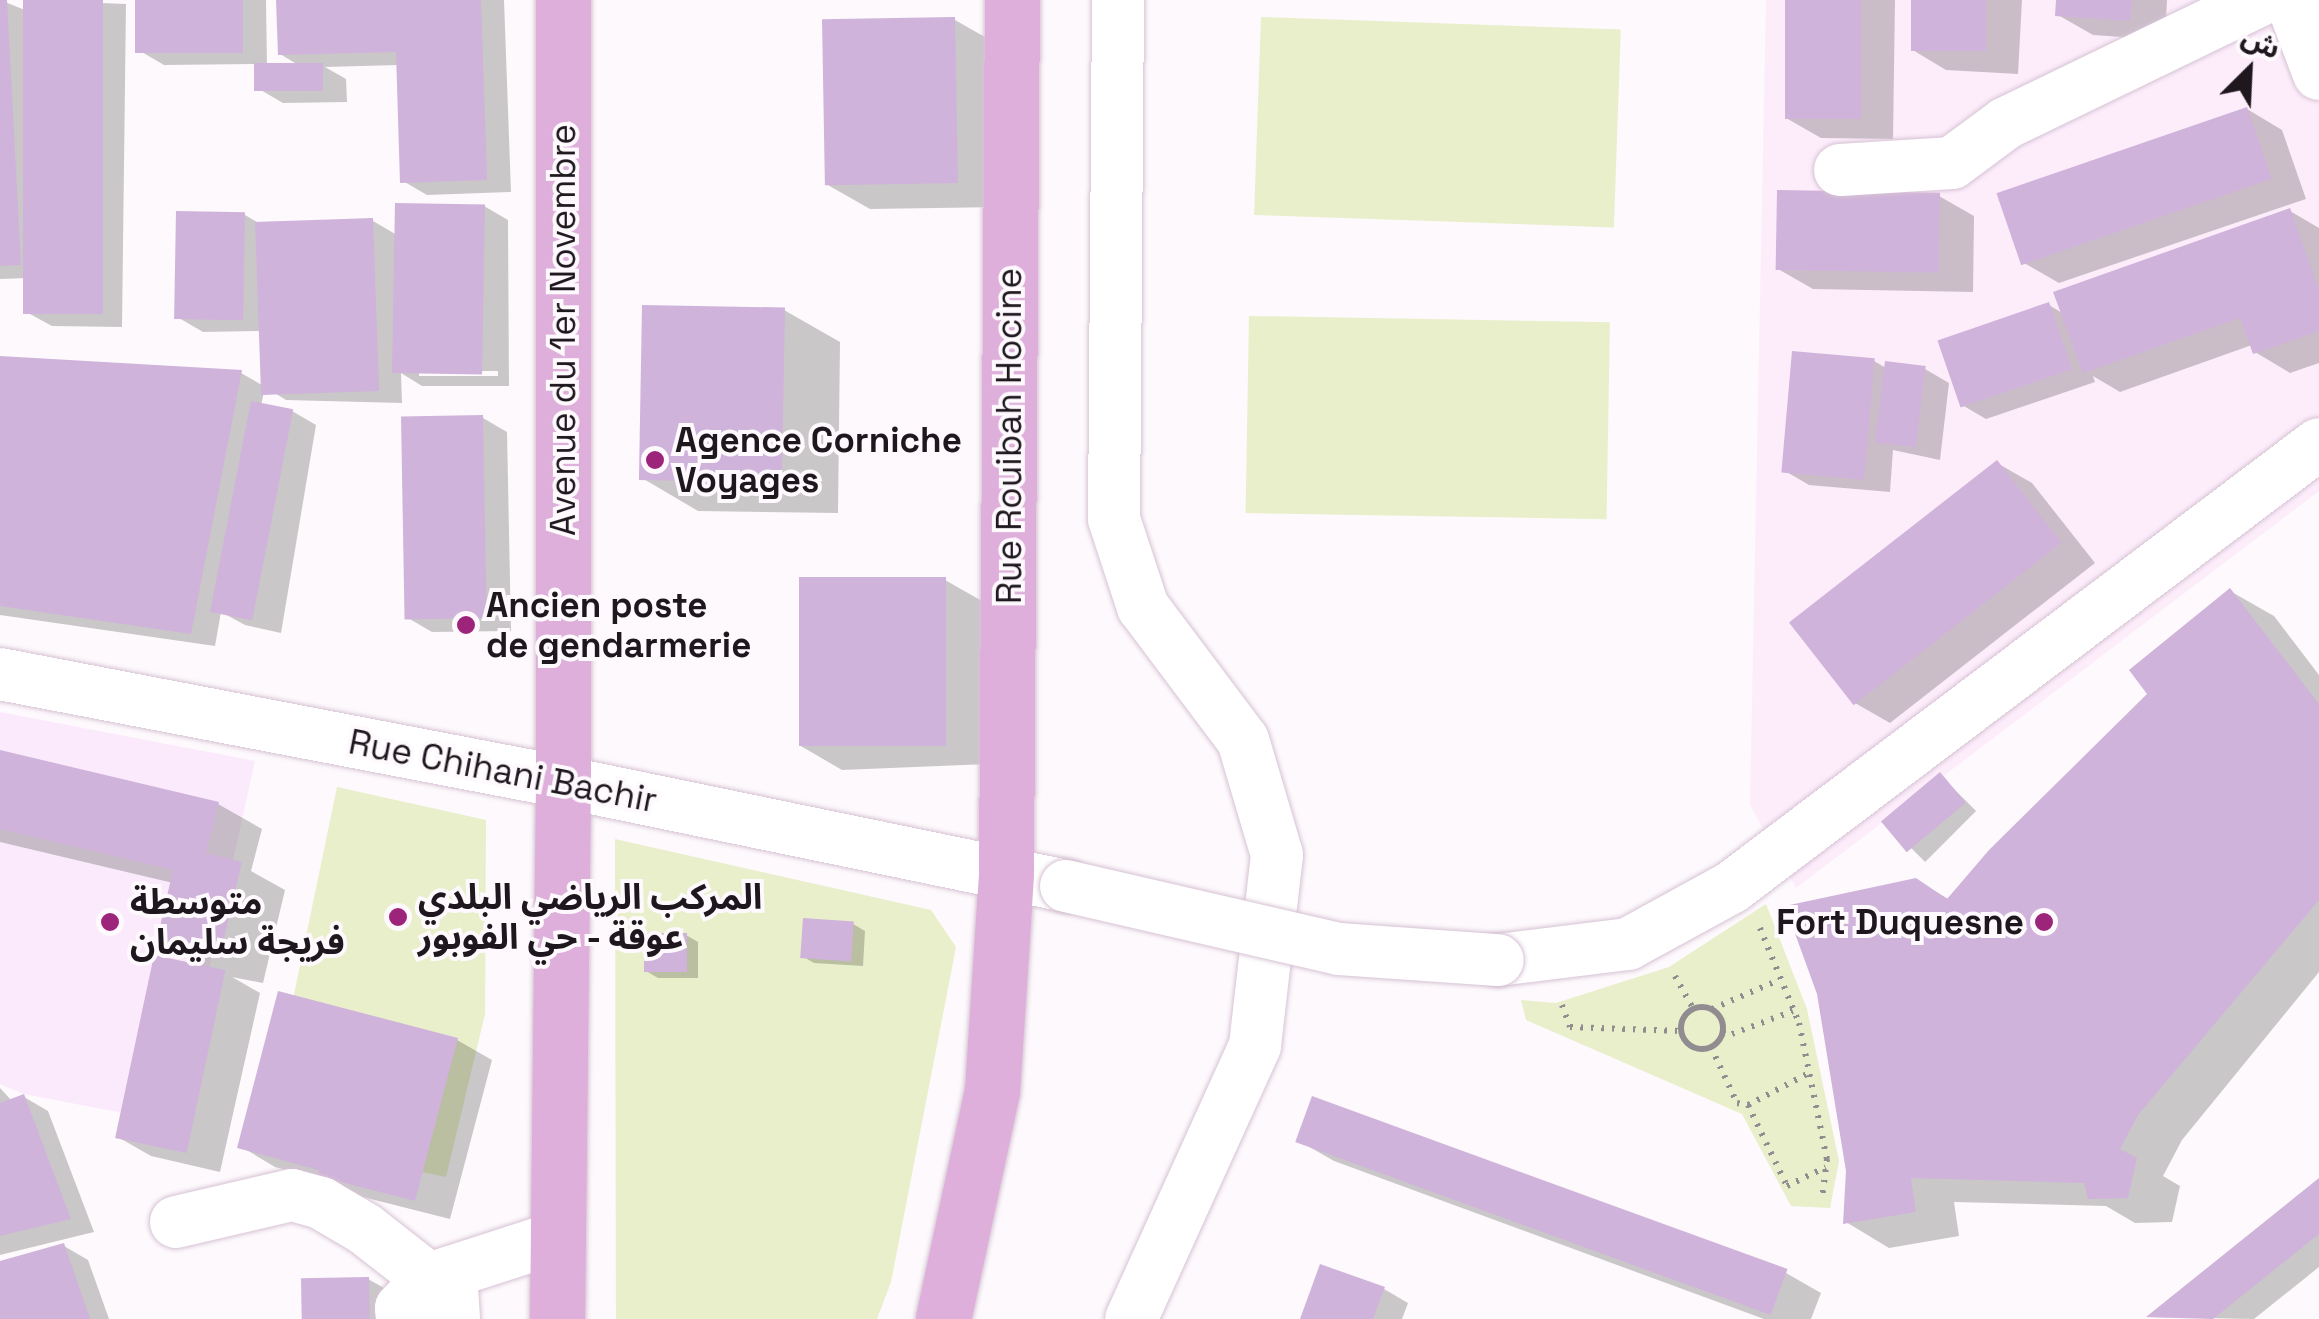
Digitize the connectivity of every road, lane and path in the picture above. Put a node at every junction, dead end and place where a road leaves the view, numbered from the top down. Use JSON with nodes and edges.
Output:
{"nodes":[{"id":1,"x":564,"y":0,"type":"edge"},
{"id":2,"x":1012,"y":0,"type":"edge"},
{"id":3,"x":1118,"y":0,"type":"edge"},
{"id":4,"x":2260,"y":0,"type":"edge"},
{"id":5,"x":2291,"y":0,"type":"edge"},
{"id":6,"x":2319,"y":74,"type":"edge"},
{"id":7,"x":1840,"y":170,"type":"dead end"},
{"id":8,"x":2319,"y":444,"type":"edge"},
{"id":9,"x":0,"y":674,"type":"edge"},
{"id":10,"x":563,"y":782,"type":"junction"},
{"id":11,"x":1006,"y":872,"type":"junction"},
{"id":12,"x":1742,"y":880,"type":"junction"},
{"id":13,"x":1522,"y":958,"type":"junction"},
{"id":14,"x":1674,"y":976,"type":"dead end"},
{"id":15,"x":1779,"y":980,"type":"junction"},
{"id":16,"x":1693,"y":1009,"type":"junction"},
{"id":17,"x":1712,"y":1009,"type":"junction"},
{"id":18,"x":1793,"y":1011,"type":"junction"},
{"id":19,"x":1681,"y":1030,"type":"junction"},
{"id":20,"x":1723,"y":1033,"type":"junction"},
{"id":21,"x":1711,"y":1047,"type":"junction"},
{"id":22,"x":1809,"y":1073,"type":"junction"},
{"id":23,"x":1748,"y":1105,"type":"junction"},
{"id":24,"x":1826,"y":1167,"type":"junction"},
{"id":25,"x":1822,"y":1200,"type":"dead end"},
{"id":26,"x":176,"y":1222,"type":"dead end"},
{"id":27,"x":554,"y":1238,"type":"junction"},
{"id":28,"x":434,"y":1297,"type":"edge"},
{"id":29,"x":556,"y":1319,"type":"edge"},
{"id":30,"x":943,"y":1319,"type":"edge"},
{"id":31,"x":1131,"y":1319,"type":"edge"}],
"edges":[{"from":1,"to":10,"type":"main road","name":"Avenue du 1er Novembre"},
{"from":2,"to":11,"type":"main road","name":"Rue Rouibah Hocine"},
{"from":3,"to":31,"type":"street"},
{"from":4,"to":7,"type":"street"},
{"from":5,"to":6,"type":"street"},
{"from":8,"to":12,"type":"street","name":"Rue Chihani Bachir"},
{"from":9,"to":10,"type":"street","name":"Rue Chihani Bachir"},
{"from":10,"to":11,"type":"street","name":"Rue Chihani Bachir"},
{"from":10,"to":27,"type":"main road","name":"Avenue du 1er Novembre"},
{"from":11,"to":13,"type":"street","name":"Rue Chihani Bachir","bridge":true},
{"from":11,"to":30,"type":"main road","name":"Rue Rouibah Hocine"},
{"from":12,"to":13,"type":"street","name":"Rue Chihani Bachir"},
{"from":12,"to":15,"type":"path"},
{"from":13,"to":19,"type":"path"},
{"from":14,"to":16,"type":"path"},
{"from":15,"to":17,"type":"path"},
{"from":15,"to":18,"type":"path"},
{"from":16,"to":17,"type":"path"},
{"from":16,"to":19,"type":"path"},
{"from":17,"to":20,"type":"path"},
{"from":18,"to":20,"type":"path"},
{"from":18,"to":22,"type":"path"},
{"from":19,"to":21,"type":"path"},
{"from":20,"to":21,"type":"path"},
{"from":21,"to":23,"type":"path"},
{"from":22,"to":23,"type":"path"},
{"from":22,"to":24,"type":"path"},
{"from":23,"to":24,"type":"path"},
{"from":24,"to":25,"type":"path"},
{"from":26,"to":28,"type":"street"},
{"from":27,"to":28,"type":"street"},
{"from":27,"to":29,"type":"main road","name":"Avenue du 1er Novembre"}]}
